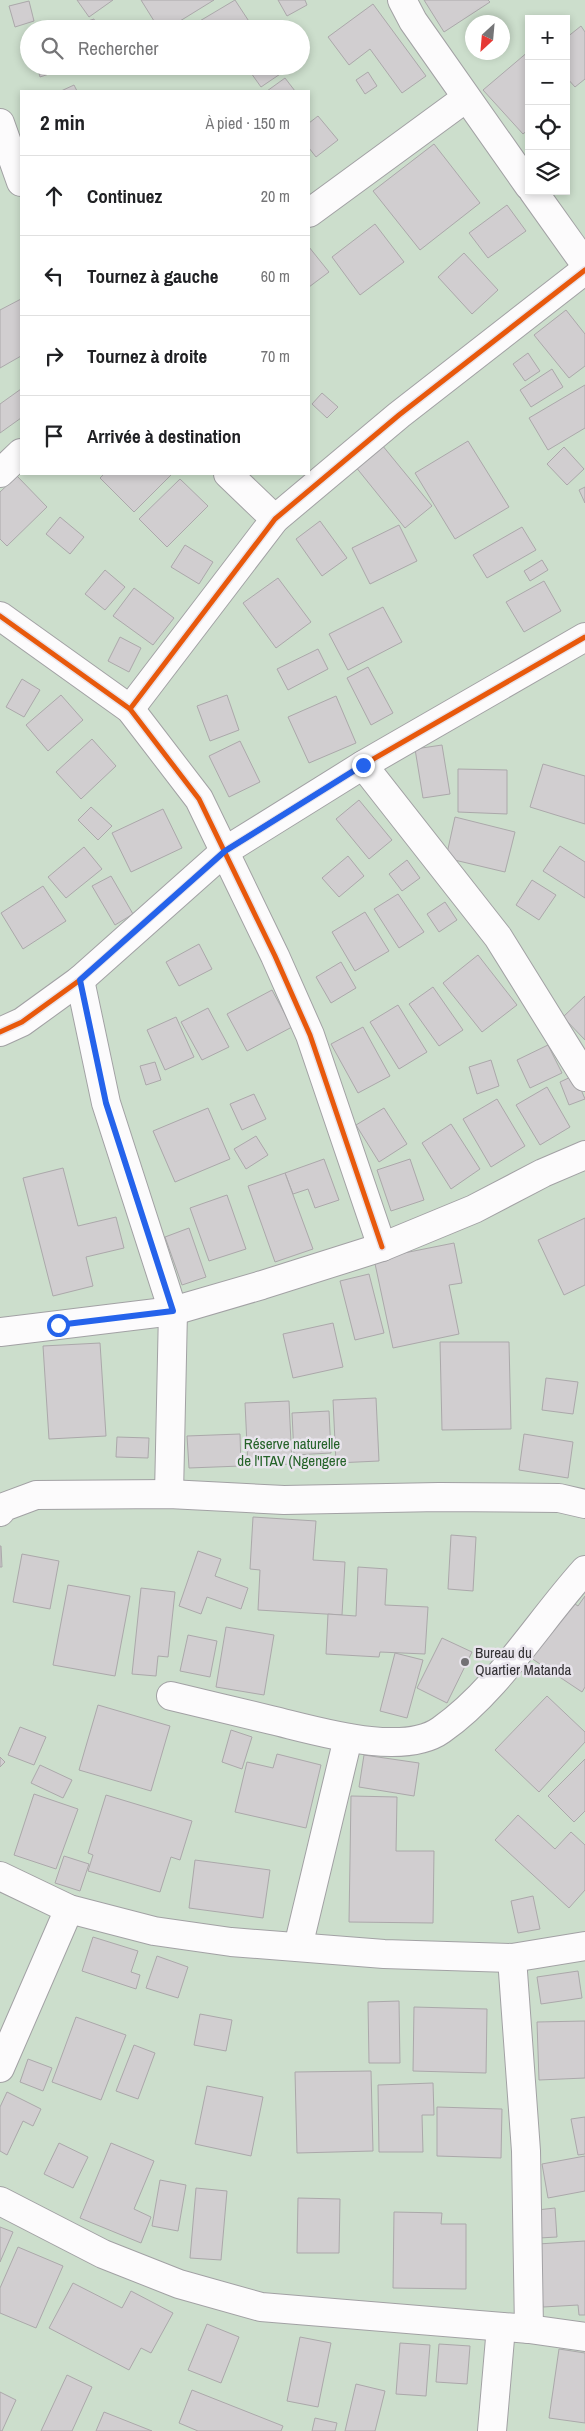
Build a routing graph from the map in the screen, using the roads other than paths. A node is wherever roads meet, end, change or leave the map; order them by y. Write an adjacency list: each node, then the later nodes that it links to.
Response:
1 (402, 0): 2 (street)
2 (466, 98): 5 (street); 7 (street)
3 (0, 123): 4 (street)
4 (20, 179)
5 (525, 180)
6 (536, 195): 8 (street)
7 (310, 212)
8 (585, 264)
9 (585, 270): 13 (street)
10 (20, 454): 11 (street)
11 (0, 473)
12 (229, 475): 13 (street)
13 (275, 519): 16 (street)
14 (0, 616): 16 (street)
15 (585, 637): 17 (street)
16 (130, 709): 18 (street)
17 (363, 765): 18 (street); 21 (street)
18 (225, 851): 19 (street); 23 (street)
19 (80, 980): 20 (street); 24 (street)
20 (0, 1032)
21 (585, 1077)
22 (585, 1155): 23 (street)
23 (382, 1247): 24 (street)
24 (173, 1311): 25 (street); 26 (street)
25 (0, 1332)
26 (169, 1494): 27 (street); 28 (street)
27 (585, 1504)
28 (0, 1512)
29 (585, 1570): 31 (street)
30 (171, 1696): 31 (street)
31 (348, 1738): 35 (street)
32 (0, 1876): 33 (street)
33 (70, 1909): 35 (street); 37 (street)
34 (585, 1946): 36 (street)
35 (298, 1947): 36 (street)
36 (512, 1958): 40 (street)
37 (0, 2068)
38 (0, 2201): 39 (street)
39 (501, 2327): 40 (street); 42 (street)
40 (529, 2329): 41 (street)
41 (585, 2337)
42 (492, 2431)

